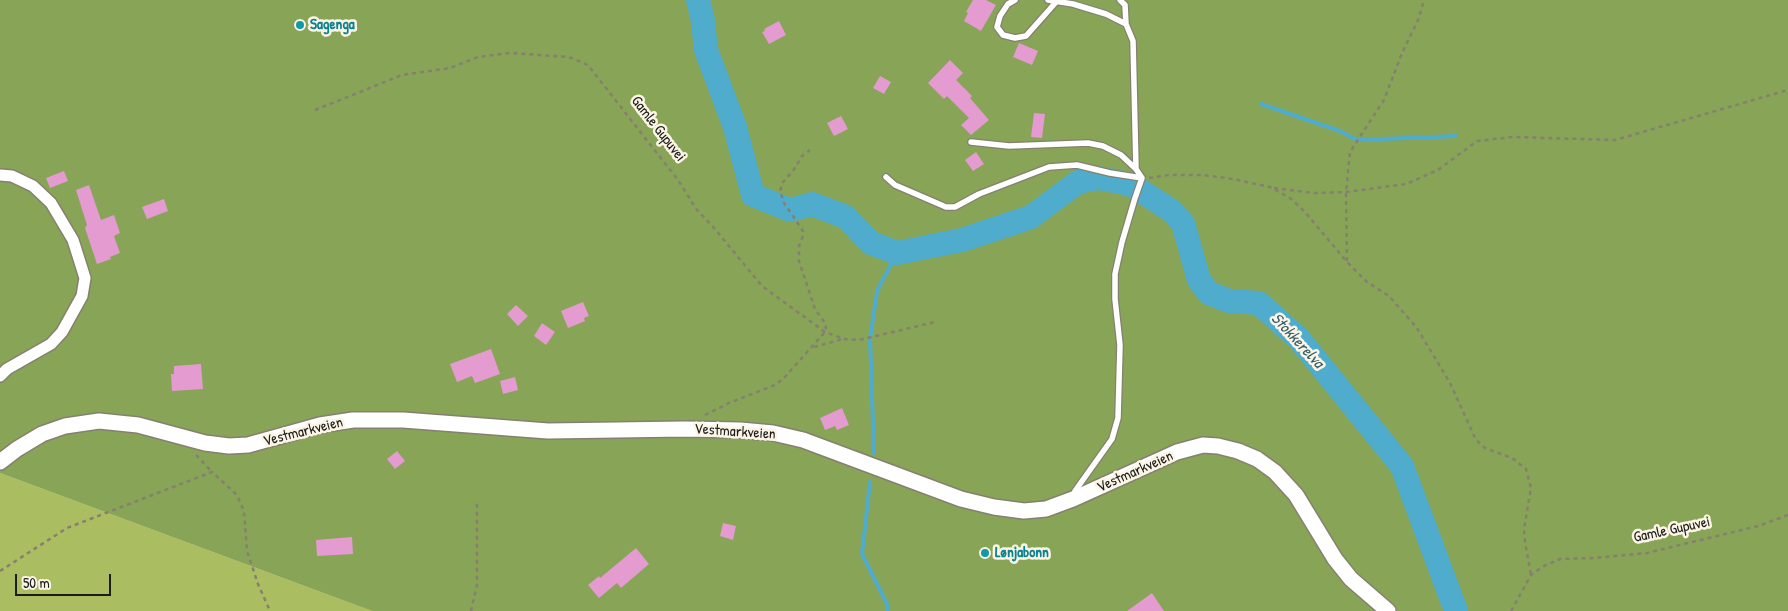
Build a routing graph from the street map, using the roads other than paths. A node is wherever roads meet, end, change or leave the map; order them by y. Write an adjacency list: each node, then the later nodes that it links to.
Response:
1 (1015, 0): 4 (lane)
2 (1048, 0): 4 (lane)
3 (1120, 0): 5 (lane)
4 (1057, 1): 5 (lane)
5 (1126, 24): 7 (lane)
6 (971, 142): 7 (lane)
7 (1136, 169): 10 (lane)
8 (0, 175): 11 (street)
9 (886, 177): 10 (lane)
10 (1142, 178): 13 (lane)
11 (0, 376)
12 (0, 462): 13 (street, Vestmarkveien)
13 (1073, 499): 14 (street, Vestmarkveien)
14 (1388, 611)

